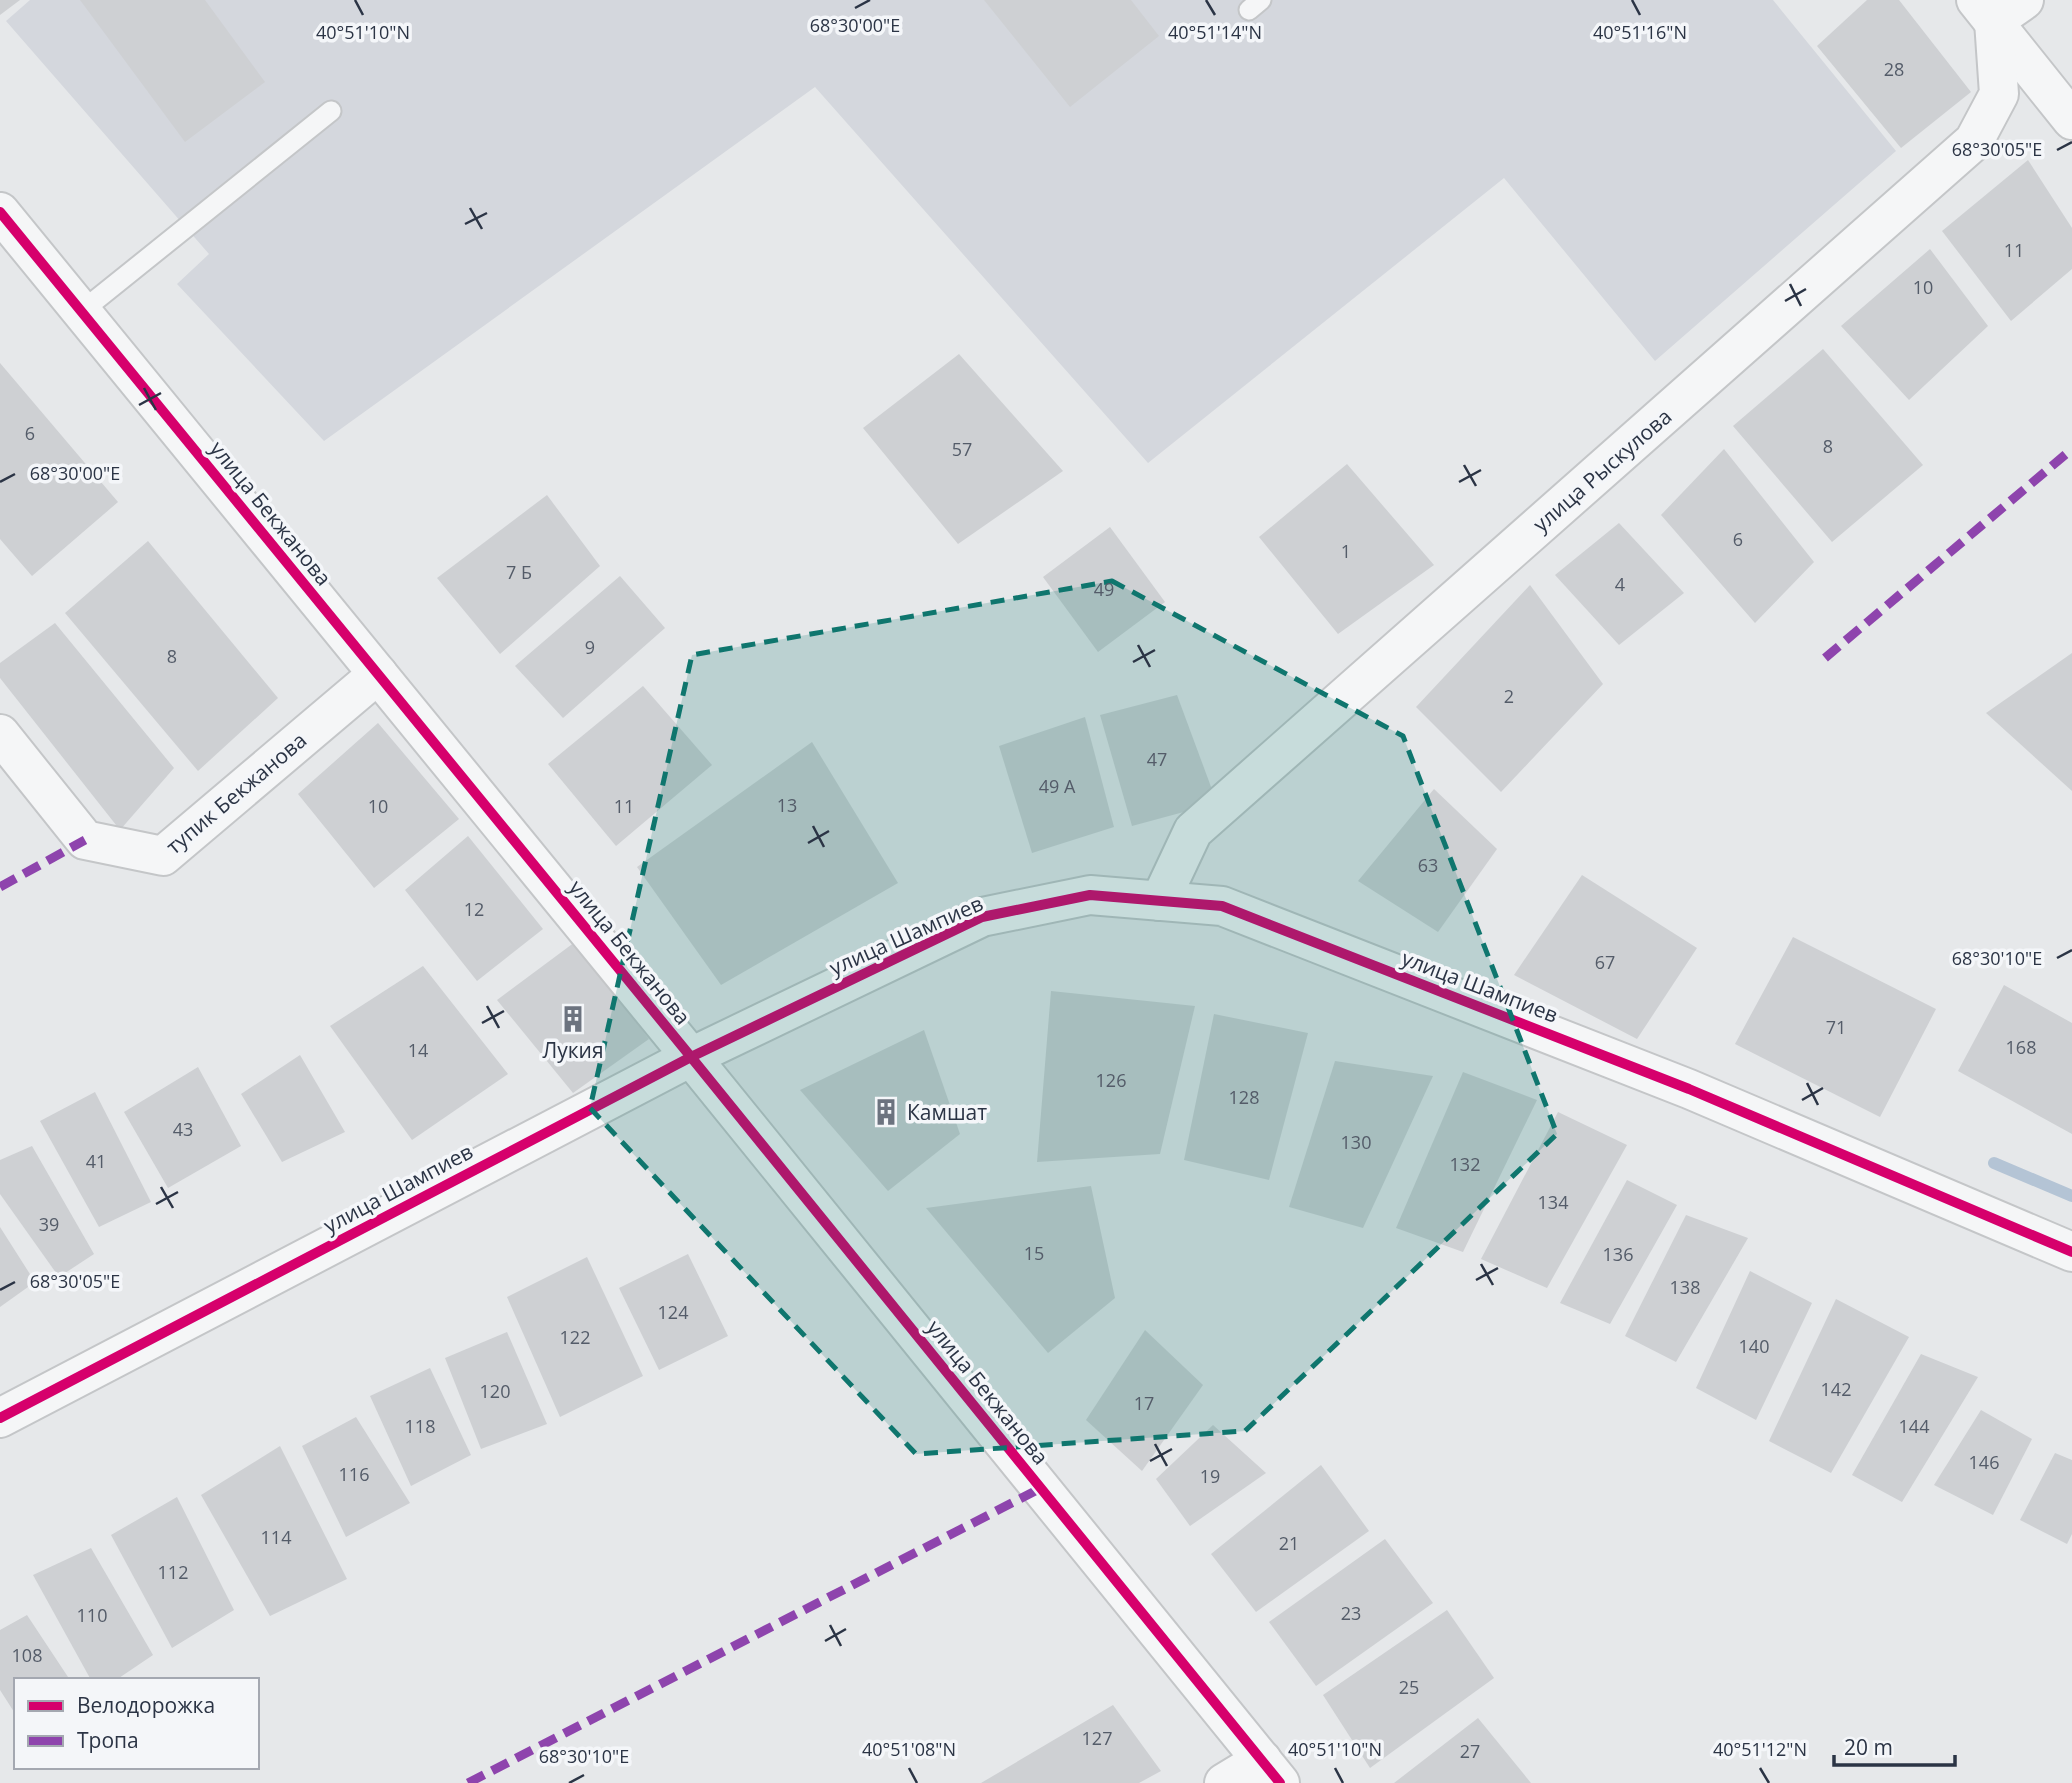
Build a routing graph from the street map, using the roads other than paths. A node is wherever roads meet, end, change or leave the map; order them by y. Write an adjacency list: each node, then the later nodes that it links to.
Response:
1 (2024, 0): 2 (street)
2 (1985, 11): 4 (street); 9 (street, улица Рыскулова)
3 (331, 111): 6 (lane)
4 (2072, 120)
5 (0, 212): 6 (street, улица Бекжанова)
6 (82, 311): 7 (street, улица Бекжанова)
7 (378, 674): 8 (street, тупик Бекжанова); 10 (street, улица Бекжанова)
8 (0, 734)
9 (1160, 901): 10 (street, улица Шампиев); 11 (street, улица Шампиев)
10 (691, 1057): 12 (street, улица Шампиев); 13 (street, улица Бекжанова)
11 (2072, 1252)
12 (0, 1418)
13 (1271, 1772): 14 (street)
14 (1224, 1783)

